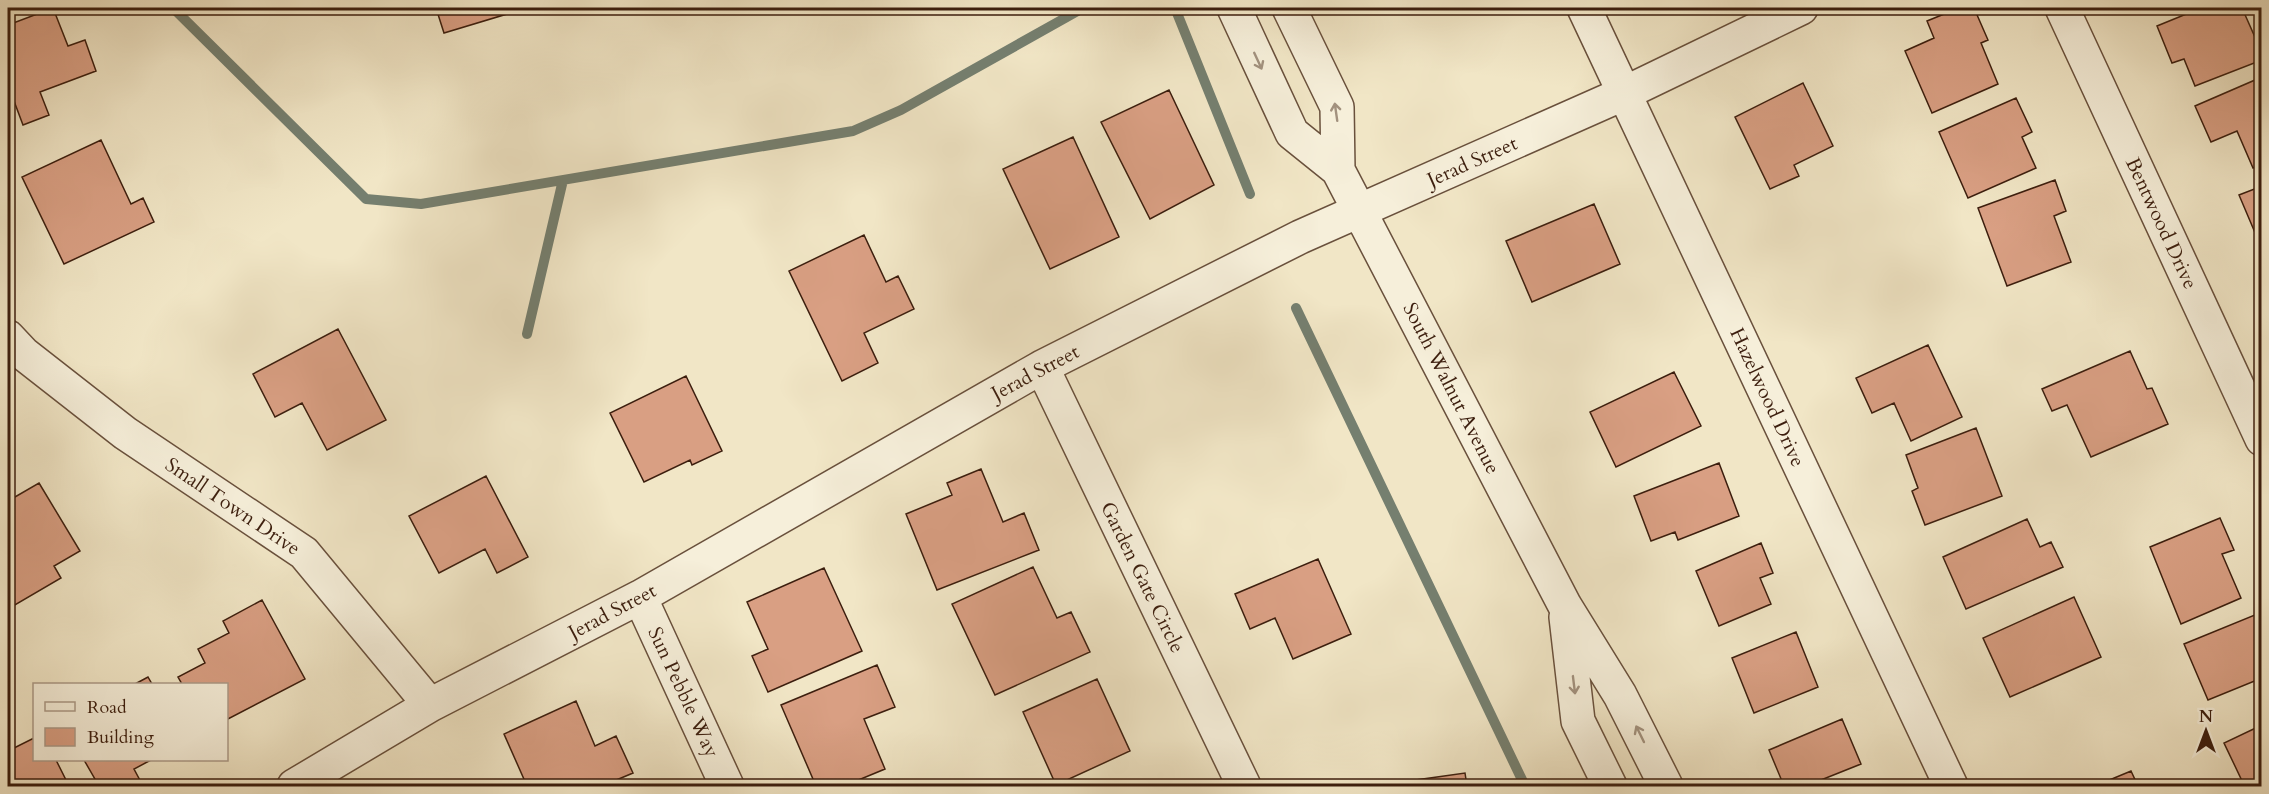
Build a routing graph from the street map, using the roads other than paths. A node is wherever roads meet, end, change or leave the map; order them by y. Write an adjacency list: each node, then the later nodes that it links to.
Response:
1 (1234, 8): 7 (street, South Walnut Avenue, one-way to 7)
2 (1289, 8): 7 (street, South Walnut Avenue, one-way to 2)
3 (1584, 8): 6 (street, Hazelwood Drive)
4 (1802, 8): 6 (street, Jerad Street)
5 (2062, 8): 11 (street, Bentwood Drive)
6 (1625, 93): 8 (street, Jerad Street); 20 (street, Hazelwood Drive)
7 (1338, 170): 8 (street, South Walnut Avenue)
8 (1361, 211): 10 (street, Jerad Street); 13 (street, South Walnut Avenue)
9 (13, 355): 14 (street, Small Town Drive)
10 (1042, 367): 12 (street, Jerad Street); 17 (street, Garden Gate Circle)
11 (2262, 439)
12 (640, 597): 14 (street, Jerad Street); 16 (street, Sun Pebble Way)
13 (1565, 606): 18 (street, South Walnut Avenue, one-way to 18); 19 (street, South Walnut Avenue, one-way to 13)
14 (430, 705): 15 (street, Jerad Street)
15 (294, 786)
16 (727, 786)
17 (1244, 786)
18 (1610, 786)
19 (1666, 786)
20 (1951, 786)

